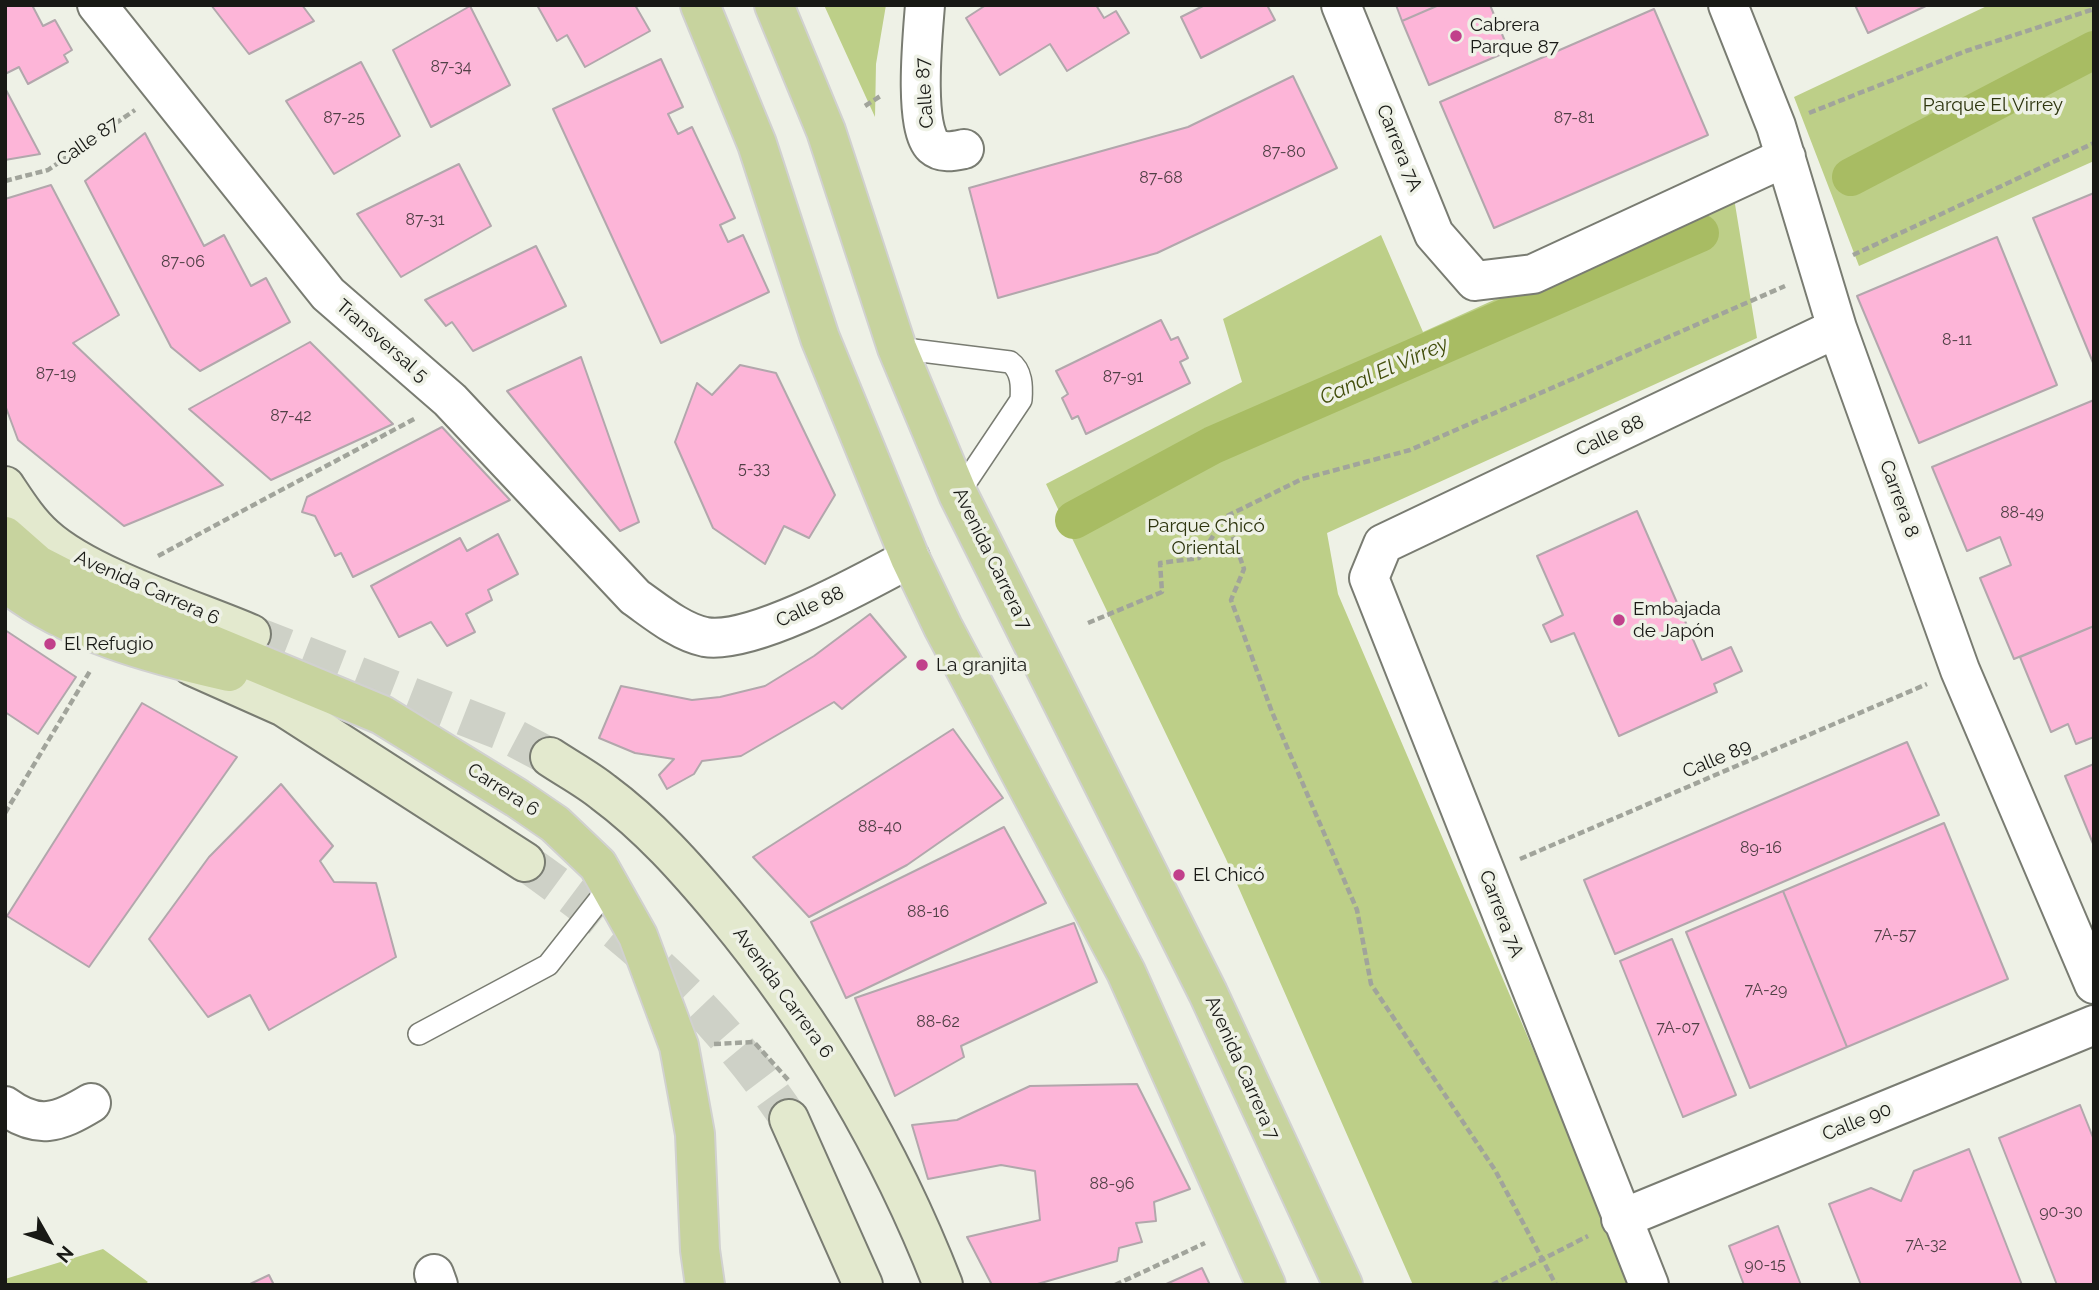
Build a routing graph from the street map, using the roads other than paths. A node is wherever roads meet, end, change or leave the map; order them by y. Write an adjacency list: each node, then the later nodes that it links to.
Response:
1 (97, 5): 18 (street, Transversal 5)
2 (700, 5): 15 (main road)
3 (774, 5): 10 (main road, Avenida Carrera 7)
4 (925, 5): 8 (street, Calle 87)
5 (1341, 5): 7 (street, Carrera 7A)
6 (1728, 5): 7 (street, Carrera 8)
7 (1781, 141): 9 (street, Carrera 8)
8 (964, 149)
9 (1837, 328): 14 (street, Calle 88); 24 (street, Carrera 8)
10 (897, 348): 12 (main road, Avenida Carrera 7); 12 (lane)
11 (5, 486): 17 (main road, Avenida Carrera 6)
12 (958, 494): 35 (main road, Avenida Carrera 7)
13 (5, 536): 20 (main road, Carrera 6)
14 (1383, 544): 30 (street, Carrera 7A)
15 (910, 558): 18 (street, Calle 88); 34 (main road)
16 (5, 582): 19 (main road)
17 (251, 634)
18 (705, 637)
19 (177, 660): 20 (main road); 22 (main road)
20 (326, 694): 23 (main road, Carrera 6)
21 (550, 757): 33 (main road, Avenida Carrera 6)
22 (525, 862)
23 (611, 885): 26 (lane); 31 (main road, Carrera 6)
24 (2094, 984)
25 (2094, 1025): 30 (street, Calle 90)
26 (419, 1034)
27 (91, 1103): 29 (street)
28 (792, 1104): 32 (main road)
29 (5, 1107)
30 (1621, 1219): 36 (street, Carrera 7A)
31 (705, 1285)
32 (863, 1285)
33 (943, 1285)
34 (1266, 1285)
35 (1343, 1285)
36 (1649, 1285)

